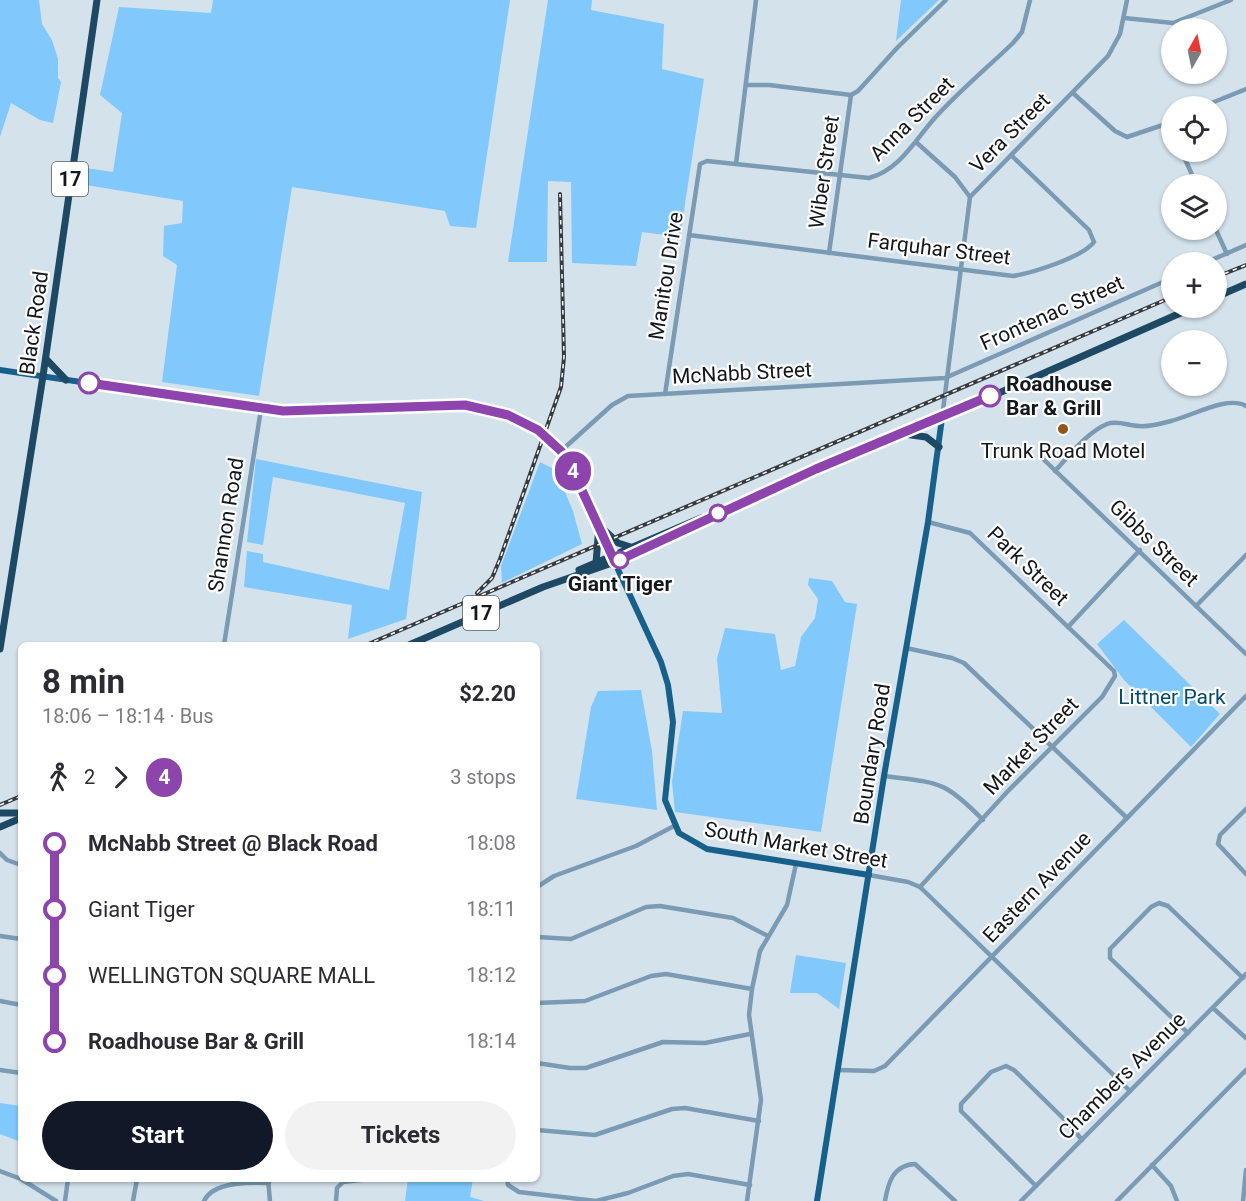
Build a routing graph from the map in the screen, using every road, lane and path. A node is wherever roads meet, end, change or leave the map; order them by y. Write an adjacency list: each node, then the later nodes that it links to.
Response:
1 (97, 0): 29 (highway, Black Road / 17)
2 (756, 0): 8 (street)
3 (946, 0): 11 (street)
4 (1030, 0): 14 (street, Anna Street)
5 (1127, 0): 7 (street, Vera Street)
6 (1231, 0): 7 (street)
7 (1124, 18): 10 (street, Vera Street)
8 (747, 85): 11 (street); 17 (street)
9 (1246, 89): 12 (street)
10 (1073, 93): 13 (street); 15 (street, Vera Street)
11 (850, 95): 18 (street, Wiber Street)
12 (1227, 97)
13 (1161, 127)
14 (916, 142): 18 (street, Anna Street); 19 (street)
15 (1012, 156): 19 (street, Vera Street); 24 (street, Farquhar Street)
16 (700, 164): 17 (street, Anna Street); 20 (street, Manitou Drive)
17 (736, 164): 18 (street, Anna Street)
18 (840, 176): 22 (street, Wiber Street)
19 (970, 196): 24 (street)
20 (689, 235): 22 (street, Farquhar Street); 34 (street, Manitou Drive)
21 (1246, 245): 23 (street)
22 (830, 253): 24 (street, Farquhar Street)
23 (1227, 254)
24 (961, 268): 32 (street)
25 (1161, 283): 32 (street, Frontenac Street)
26 (1246, 284): 27 (highway)
27 (1227, 292)
28 (1169, 318): 37 (highway, 17)
29 (46, 359): 31 (highway, Black Road / 17); 33 (highway)
30 (0, 370): 31 (main road)
31 (43, 376): 33 (main road); 57 (highway, Black Road / 17)
32 (945, 378): 34 (street, McNabb Street); 37 (street)
33 (66, 380): 36 (main road)
34 (665, 394): 40 (street, McNabb Street)
35 (1246, 406): 42 (street)
36 (261, 409): 40 (main road, South Market Street); 54 (street, Shannon Road)
37 (942, 418): 38 (highway, 17); 39 (main road, Boundary Road)
38 (902, 434): 39 (highway); 43 (highway, 17)
39 (939, 447): 44 (main road, Boundary Road)
40 (561, 451): 45 (main road, South Market Street)
41 (1040, 456): 42 (street, Gibbs Street)
42 (1055, 471): 47 (street, Gibbs Street)
43 (721, 512): 46 (highway, 17); 49 (highway, 17)
44 (928, 522): 53 (street, Park Street); 56 (main road, Boundary Road)
45 (599, 525): 46 (highway); 49 (main road, South Market Street); 50 (highway)
46 (634, 548): 49 (highway, 17)
47 (1140, 550): 52 (street, Gibbs Street); 53 (street)
48 (1246, 555): 52 (street)
49 (614, 559): 50 (highway, 17); 51 (highway, 17); 68 (main road, South Market Street)
50 (596, 563): 51 (highway, 17)
51 (554, 582): 55 (highway, 17)
52 (1196, 606): 58 (street, Gibbs Street)
53 (1068, 627): 60 (street, Market Street)
54 (224, 642)
55 (416, 642)
56 (906, 648): 60 (street); 61 (main road, Boundary Road)
57 (0, 649)
58 (1246, 654)
59 (1246, 696): 65 (street, Eastern Avenue)
60 (1053, 749): 65 (street); 67 (street, Market Street)
61 (884, 776): 67 (street); 73 (main road, Boundary Road)
62 (1246, 809): 74 (street)
63 (0, 813): 64 (highway)
64 (18, 813)
65 (1127, 818): 81 (street, Eastern Avenue)
66 (18, 819): 69 (highway)
67 (983, 820): 76 (street, Market Street)
68 (674, 826): 72 (main road, South Market Street); 75 (street)
69 (0, 827)
70 (0, 853): 71 (street)
71 (18, 864)
72 (796, 864): 73 (main road, South Market Street); 78 (street)
73 (869, 874): 76 (street, South Market Street); 93 (main road, Boundary Road)
74 (1246, 874)
75 (540, 885)
76 (920, 887): 81 (street, South Market Street)
77 (0, 936): 80 (street)
78 (768, 936): 79 (street); 83 (street)
79 (540, 937)
80 (18, 939)
81 (992, 958): 93 (street, Eastern Avenue); 96 (street, South Market Street)
82 (1244, 976): 87 (street, Chambers Avenue); 88 (street)
83 (752, 989): 85 (street); 89 (street)
84 (0, 1001): 86 (street)
85 (540, 1003)
86 (18, 1004)
87 (1213, 1008): 88 (street, Chambers Avenue); 90 (street)
88 (1188, 1033): 96 (street, Chambers Avenue)
89 (750, 1034): 91 (street); 97 (street)
90 (1246, 1038)
91 (540, 1063)
92 (0, 1070): 95 (street)
93 (838, 1070): 120 (main road, Boundary Road)
94 (1246, 1070): 100 (street)
95 (18, 1073)
96 (1130, 1091): 99 (street, Chambers Avenue)
97 (759, 1121): 98 (street); 111 (street)
98 (540, 1130)
99 (1082, 1140): 112 (street, Chambers Avenue); 112 (street)
100 (1152, 1165): 124 (street); 125 (street)
101 (1246, 1170): 126 (street)
102 (0, 1171): 103 (street)
103 (18, 1178)
104 (26, 1182): 113 (street)
105 (68, 1182): 114 (street)
106 (136, 1182): 115 (street)
107 (262, 1182): 116 (street)
108 (269, 1182): 117 (street)
109 (343, 1182): 118 (street)
110 (508, 1182): 111 (street)
111 (750, 1185): 119 (street)
112 (1036, 1186): 123 (street, Chambers Avenue)
113 (56, 1201)
114 (65, 1201)
115 (133, 1201)
116 (204, 1201)
117 (271, 1201)
118 (336, 1201)
119 (747, 1201)
120 (817, 1201)
121 (885, 1201): 122 (street)
122 (955, 1201)
123 (1022, 1201)
124 (1117, 1201)
125 (1177, 1201)
126 (1243, 1201)

